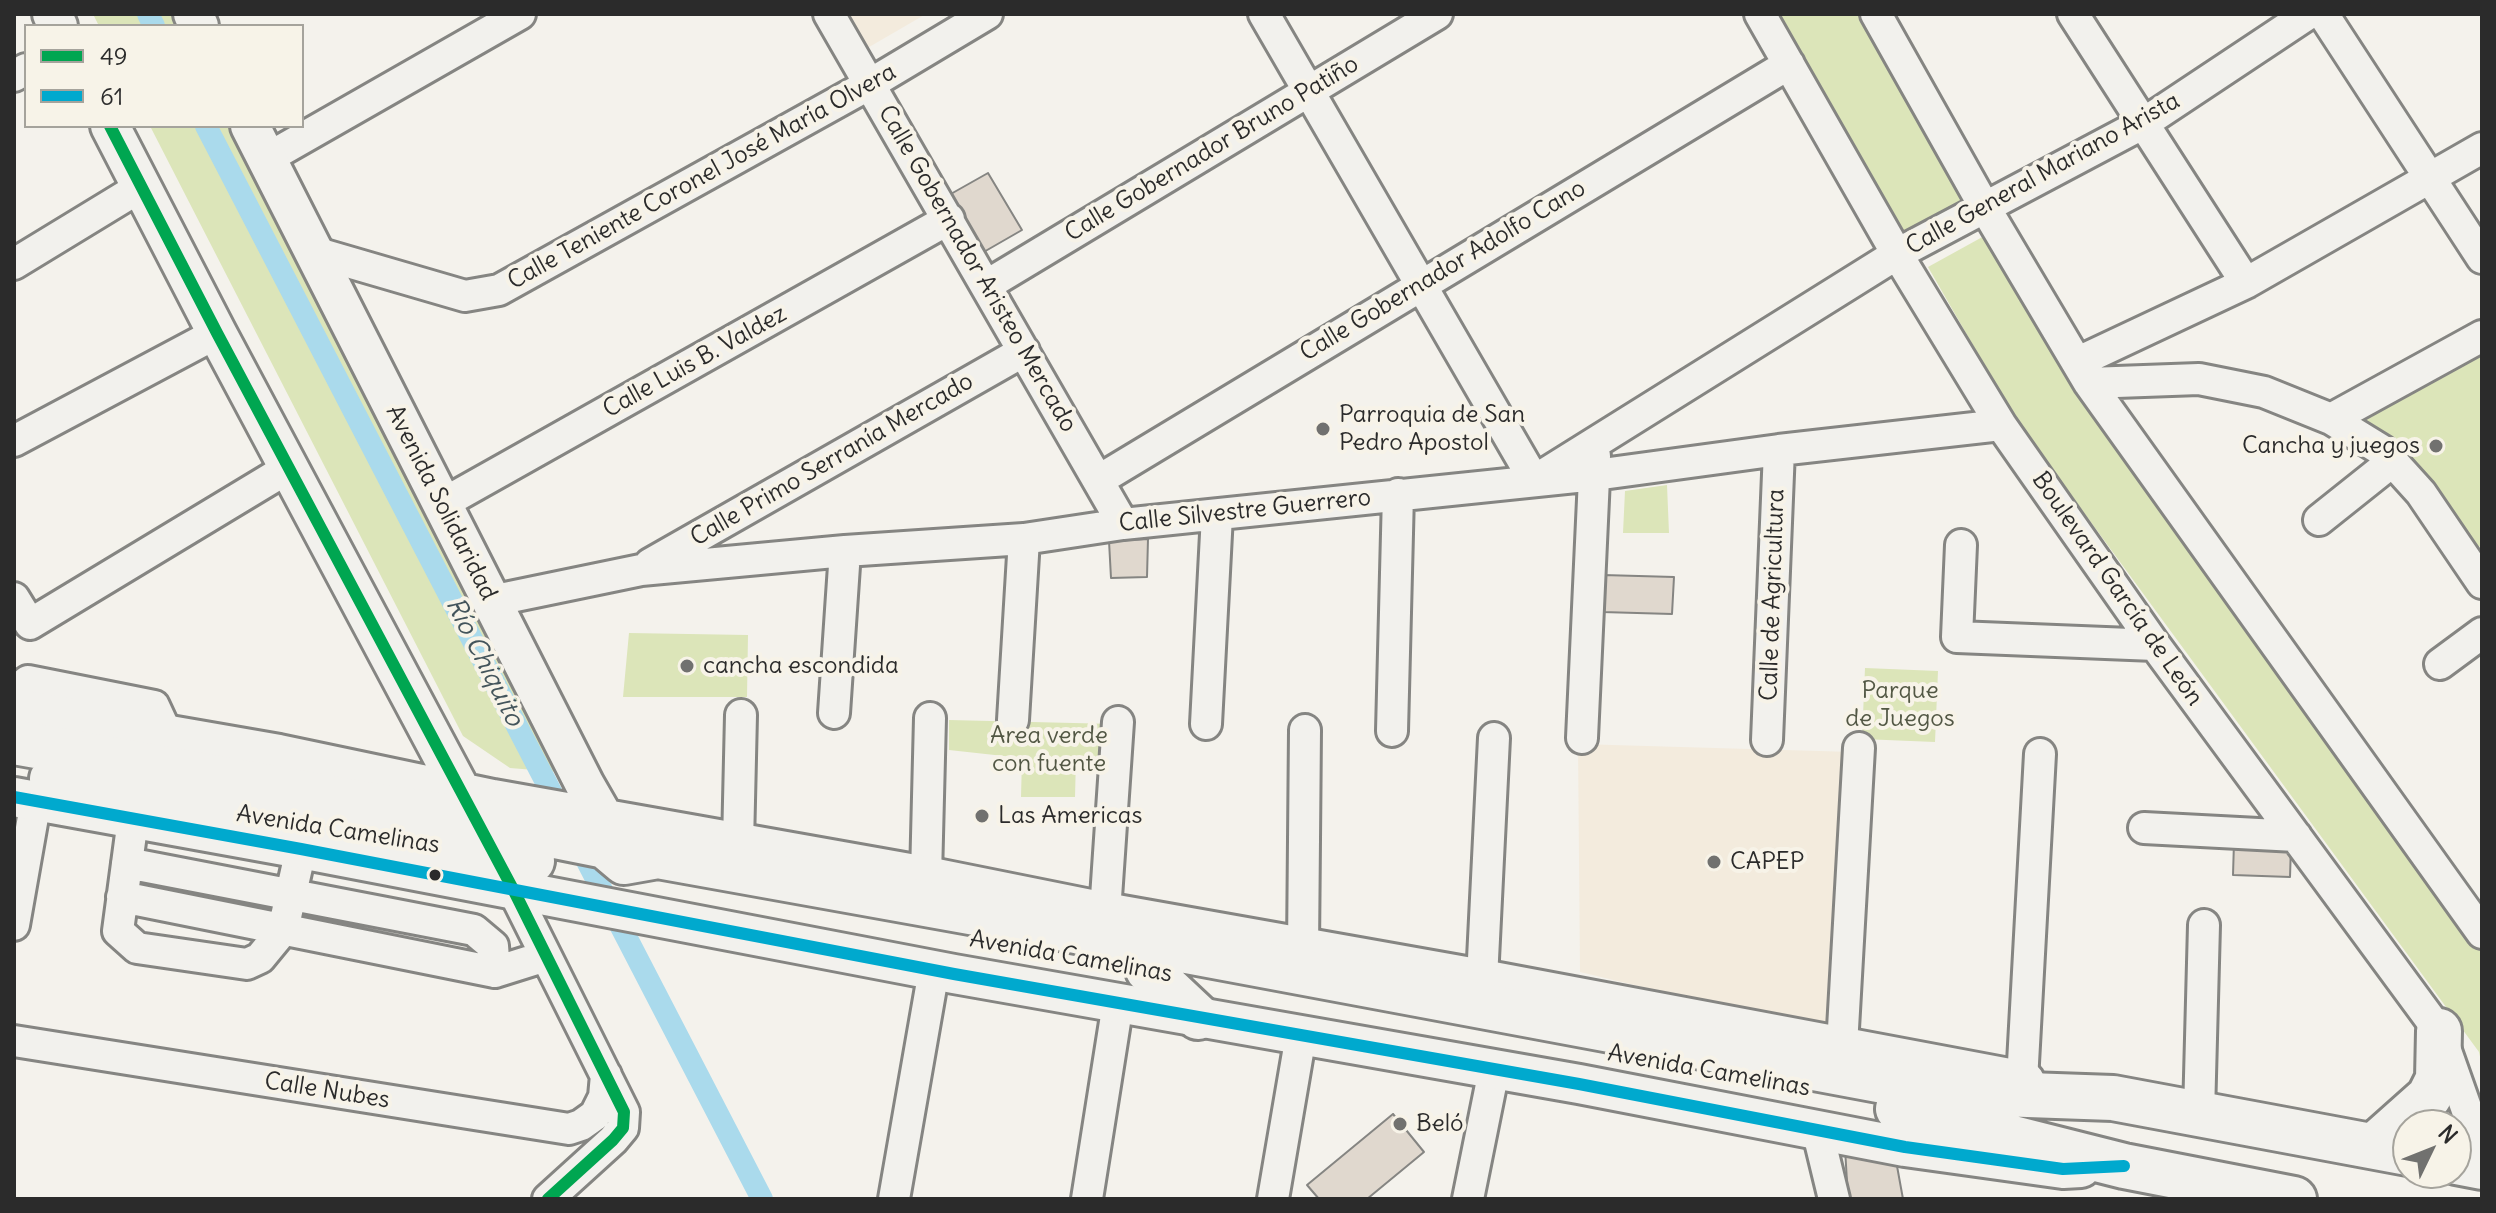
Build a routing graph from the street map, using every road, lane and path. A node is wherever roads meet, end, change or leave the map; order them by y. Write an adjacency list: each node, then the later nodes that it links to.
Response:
1 (520, 14): 14 (street)
2 (829, 14): 12 (street, Calle Gobernador Aristeo Mercado)
3 (987, 14): 12 (street, Calle Teniente Coronel José María Olvera)
4 (1264, 14): 13 (street)
5 (1437, 14): 13 (street, Calle Gobernador Bruno Patiño)
6 (1760, 14): 11 (street, Boulevard García de León)
7 (1876, 14): 22 (street)
8 (2073, 14): 15 (street)
9 (2308, 14): 15 (street, Calle General Mariano Arista)
10 (2323, 14): 20 (street)
11 (1789, 64): 25 (street, Boulevard García de León); 29 (street, Calle Gobernador Adolfo Cano)
12 (870, 84): 23 (street, Calle Gobernador Aristeo Mercado); 24 (street, Calle Teniente Coronel José María Olvera)
13 (1309, 91): 29 (street); 30 (street, Calle Gobernador Bruno Patiño)
14 (304, 120)
15 (2144, 123): 22 (street, Calle General Mariano Arista); 28 (street)
16 (111, 128): 21 (main road)
17 (287, 128): 18 (street)
18 (258, 142): 24 (main road, Avenida Solidaridad)
19 (2482, 148): 20 (street)
20 (2428, 177): 26 (street); 28 (street)
21 (142, 186): 27 (street); 31 (main road)
22 (1984, 206): 25 (street, Calle General Mariano Arista); 34 (street)
23 (949, 219): 30 (street, Calle Gobernador Aristeo Mercado); 46 (street, Calle Luis B. Valdez)
24 (314, 252): 46 (main road, Avenida Solidaridad)
25 (1897, 254): 36 (street, Boulevard García de León); 38 (street, Calle General Mariano Arista)
26 (2482, 258)
27 (14, 264)
28 (2246, 283): 34 (street)
29 (1421, 284): 43 (street, Calle Gobernador Adolfo Cano); 44 (street)
30 (987, 285): 33 (street, Calle Gobernador Aristeo Mercado)
31 (217, 333): 37 (street); 41 (main road)
32 (2482, 336): 35 (street)
33 (1024, 351): 43 (street, Calle Gobernador Aristeo Mercado); 53 (street, Calle Primo Serranía Mercado)
34 (2084, 373): 35 (street); 95 (street)
35 (2331, 419): 40 (street)
36 (2001, 425): 39 (street, Calle Silvestre Guerrero); 58 (street, Boulevard García de León)
37 (14, 441)
38 (1595, 443): 42 (street); 44 (street, Calle General Mariano Arista)
39 (1779, 450): 42 (street, Calle Silvestre Guerrero); 73 (street, Calle de Agricultura)
40 (2393, 461): 48 (street); 54 (street)
41 (290, 467): 56 (street); 82 (main road)
42 (1595, 475): 44 (street, Calle Silvestre Guerrero); 72 (street)
43 (1099, 480): 49 (street, Calle Gobernador Aristeo Mercado)
44 (1534, 480): 45 (street, Calle Silvestre Guerrero)
45 (1398, 494): 47 (street, Calle Silvestre Guerrero); 69 (street)
46 (442, 504): 55 (main road, Avenida Solidaridad)
47 (1217, 515): 49 (street, Calle Silvestre Guerrero); 67 (street)
48 (2319, 520)
49 (1123, 524): 50 (street, Calle Silvestre Guerrero)
50 (1024, 539): 52 (street, Calle Silvestre Guerrero); 65 (street)
51 (1961, 545): 58 (street)
52 (845, 551): 53 (street, Calle Silvestre Guerrero); 62 (street)
53 (641, 570): 55 (street, Calle Silvestre Guerrero)
54 (2482, 583)
55 (491, 601): 84 (main road, Avenida Solidaridad)
56 (22, 611)
57 (2482, 633): 59 (street)
58 (2155, 645): 83 (street, Boulevard García de León)
59 (2440, 664)
60 (14, 693): 70 (street)
61 (14, 708): 70 (main road, Avenida Camelinas)
62 (834, 713)
63 (741, 715): 85 (street)
64 (930, 718): 88 (street)
65 (1013, 720)
66 (1118, 722): 91 (street)
67 (1206, 724)
68 (1305, 730): 96 (street)
69 (1392, 731)
70 (167, 734): 77 (main road, Avenida Camelinas)
71 (1494, 738): 101 (street)
72 (1582, 738)
73 (1767, 740)
74 (14, 742): 79 (highway, Avenida Camelinas)
75 (1859, 748): 107 (street)
76 (2040, 754): 110 (street)
77 (380, 775): 79 (highway); 82 (main road, Avenida Camelinas)
78 (21, 790): 80 (main road, Avenida Camelinas); 82 (highway, Avenida Camelinas); 92 (street)
79 (339, 799): 82 (highway, Avenida Camelinas)
80 (133, 819): 86 (main road, Avenida Camelinas); 87 (street)
81 (2144, 828): 83 (street)
82 (501, 836): 84 (highway, Avenida Camelinas); 84 (main road, Avenida Camelinas); 84 (main road); 86 (main road, Avenida Camelinas); 97 (street)
83 (2296, 836): 104 (street, Boulevard García de León)
84 (609, 842): 85 (main road, Avenida Camelinas); 98 (highway, Avenida Camelinas); 99 (main road, Avenida Camelinas)
85 (738, 844): 88 (main road, Avenida Camelinas)
86 (301, 849): 90 (street)
87 (127, 863): 89 (street); 90 (street)
88 (926, 876): 91 (main road, Avenida Camelinas)
89 (122, 897): 94 (street); 94 (street)
90 (291, 897): 94 (street); 100 (street)
91 (1122, 915): 96 (main road, Avenida Camelinas); 98 (highway)
92 (14, 925)
93 (2204, 925): 112 (street)
94 (283, 930): 100 (street)
95 (2482, 933)
96 (1303, 949): 101 (main road, Avenida Camelinas)
97 (546, 956): 100 (street); 109 (street)
98 (1160, 959): 103 (highway); 111 (highway, Avenida Camelinas); 117 (highway, Avenida Camelinas)
99 (934, 970): 102 (main road, Avenida Camelinas); 121 (street)
100 (495, 972)
101 (1482, 979): 107 (main road, Avenida Camelinas)
102 (1118, 1003): 103 (main road, Avenida Camelinas); 122 (street)
103 (1198, 1017): 105 (main road, Avenida Camelinas)
104 (2439, 1031): 115 (highway); 116 (street, Boulevard García de León)
105 (1301, 1035): 108 (main road, Avenida Camelinas); 123 (street)
106 (14, 1041): 109 (street, Calle Nubes)
107 (1842, 1046): 110 (main road, Avenida Camelinas)
108 (1494, 1070): 114 (main road, Avenida Camelinas); 124 (street)
109 (606, 1075): 120 (street)
110 (2022, 1081): 111 (main road, Avenida Camelinas)
111 (2113, 1098): 112 (highway, Avenida Camelinas)
112 (2210, 1116): 113 (highway, Avenida Camelinas); 118 (highway)
113 (2277, 1128): 115 (highway, Avenida Camelinas); 119 (highway)
114 (1817, 1129): 117 (main road, Avenida Camelinas); 125 (street)
115 (2391, 1150)
116 (2482, 1153)
117 (2124, 1166): 118 (highway, Avenida Camelinas)
118 (2196, 1180): 119 (highway, Avenida Camelinas)
119 (2276, 1196)
120 (548, 1199)
121 (894, 1199)
122 (1087, 1199)
123 (1273, 1199)
124 (1468, 1199)
125 (1834, 1199)

